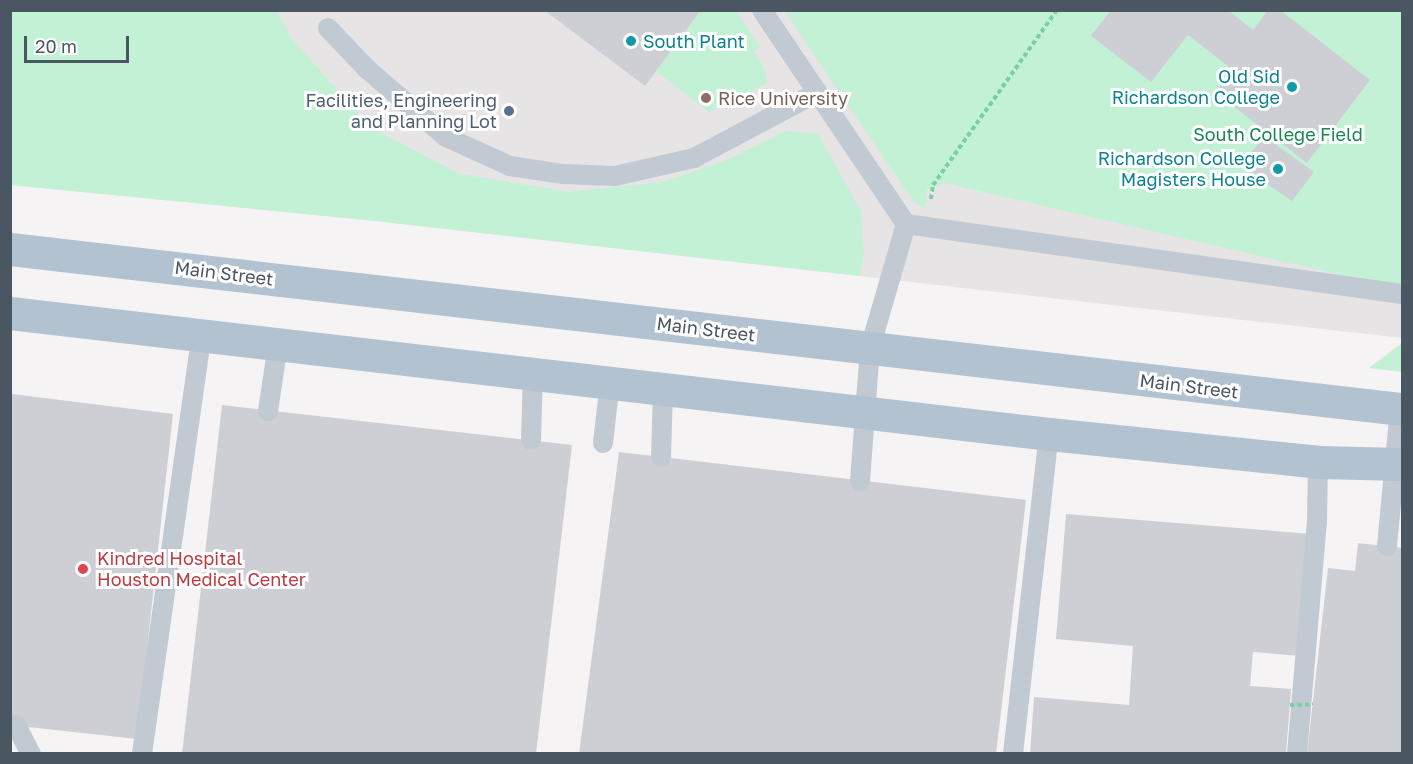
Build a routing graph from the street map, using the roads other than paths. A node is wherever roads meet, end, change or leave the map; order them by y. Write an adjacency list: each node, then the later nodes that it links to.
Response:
1 (762, 10): 3 (lane)
2 (328, 28): 3 (lane)
3 (818, 92): 4 (lane)
4 (906, 224): 6 (lane); 10 (lane)
5 (10, 249): 10 (main road, Main Street)
6 (1402, 294)
7 (10, 313): 8 (main road)
8 (202, 334): 9 (main road); 27 (lane)
9 (278, 344): 11 (main road); 15 (lane)
10 (870, 348): 14 (main road, Main Street); 16 (lane)
11 (533, 374): 12 (main road); 18 (lane)
12 (610, 382): 13 (main road); 19 (lane)
13 (663, 389): 16 (main road); 20 (lane)
14 (1401, 409): 22 (lane)
15 (268, 411)
16 (863, 412): 17 (main road); 23 (lane)
17 (1049, 434): 21 (main road); 28 (lane)
18 (531, 440)
19 (603, 442)
20 (661, 457)
21 (1318, 462): 22 (main road); 29 (lane)
22 (1398, 463): 24 (lane)
23 (860, 481)
24 (1387, 546)
25 (16, 725): 26 (lane)
26 (31, 753)
27 (142, 753)
28 (1013, 753)
29 (1297, 753)

